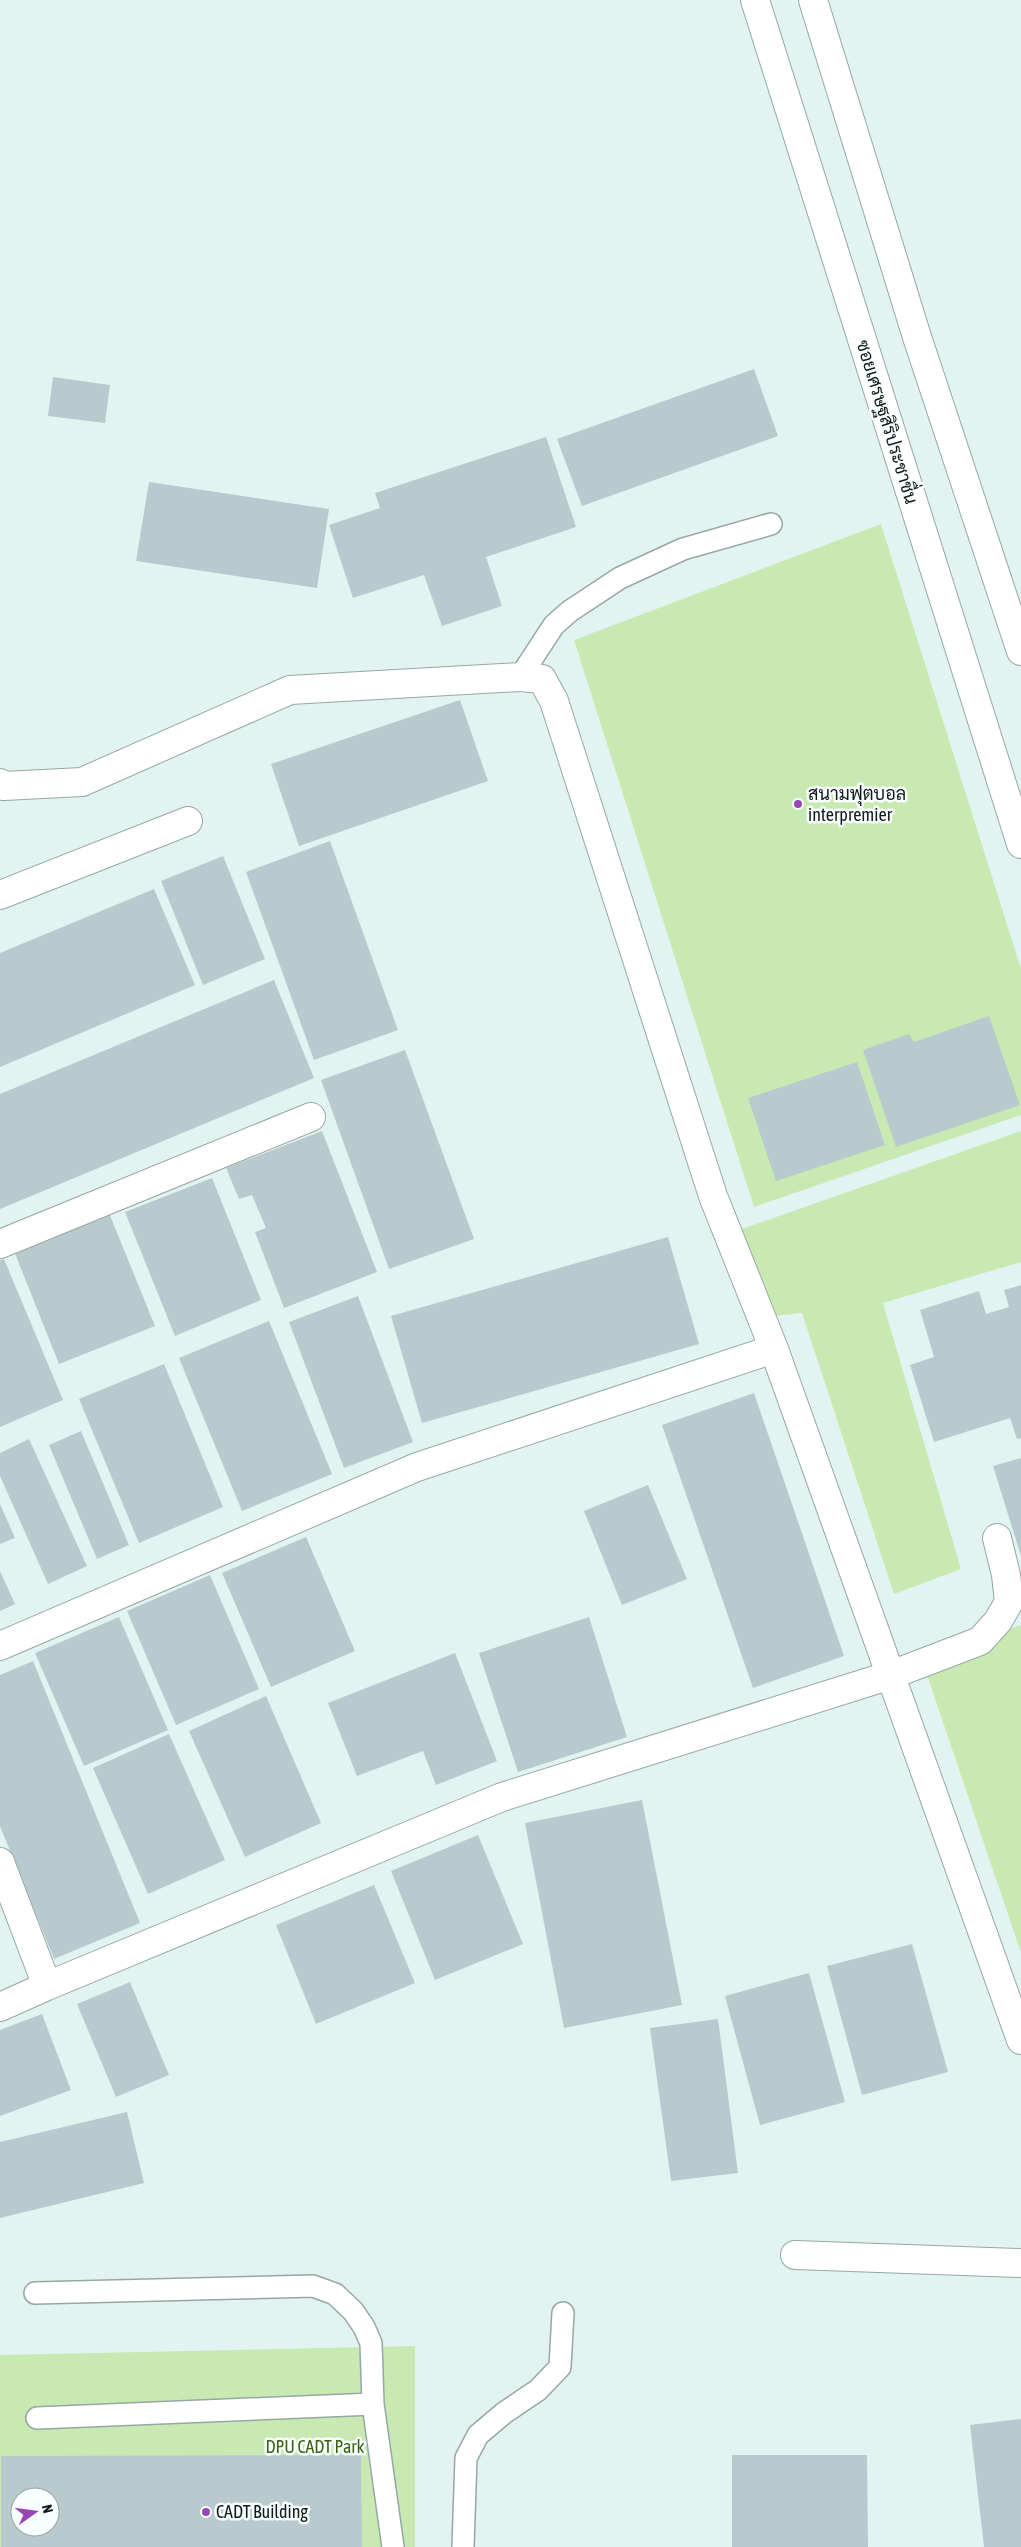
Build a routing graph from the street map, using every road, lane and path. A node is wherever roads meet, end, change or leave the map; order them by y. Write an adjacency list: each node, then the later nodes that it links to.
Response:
1 (755, 0): 8 (street, ซอยเศรษฐสิริประชาชื่น)
2 (812, 0): 4 (street)
3 (771, 524): 5 (lane)
4 (1021, 651)
5 (520, 677): 6 (street); 12 (street)
6 (0, 783)
7 (188, 821): 9 (street)
8 (1021, 844)
9 (0, 896)
10 (311, 1117): 11 (street)
11 (0, 1244)
12 (774, 1349): 14 (street); 15 (street)
13 (997, 1538): 15 (street)
14 (0, 1646)
15 (891, 1675): 17 (street); 19 (street)
16 (0, 1862): 17 (street)
17 (47, 1986): 18 (street)
18 (0, 2007)
19 (1021, 2040)
20 (795, 2255): 21 (street)
21 (1021, 2263)
22 (35, 2293): 24 (lane)
23 (563, 2313): 27 (lane)
24 (373, 2404): 25 (lane); 26 (lane)
25 (37, 2418)
26 (393, 2547)
27 (463, 2547)

